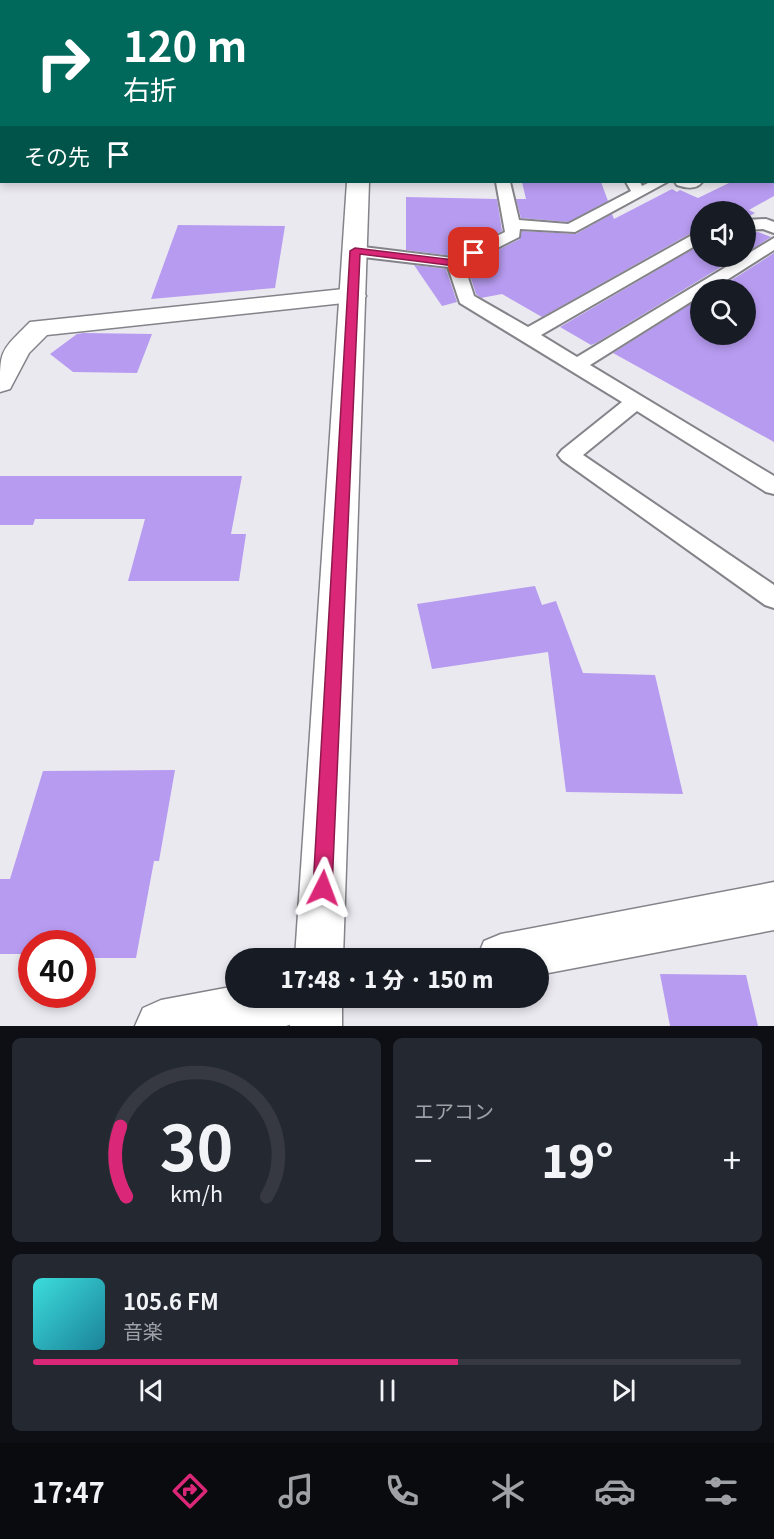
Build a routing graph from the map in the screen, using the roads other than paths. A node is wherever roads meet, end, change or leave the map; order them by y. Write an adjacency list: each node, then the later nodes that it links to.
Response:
1 (358, 183): 10 (street)
2 (502, 183): 5 (lane)
3 (655, 183): 4 (lane)
4 (636, 187): 5 (lane)
5 (512, 224): 11 (lane)
6 (756, 224): 7 (lane)
7 (774, 228)
8 (690, 243): 13 (lane)
9 (774, 243): 14 (lane)
10 (355, 251): 11 (lane); 12 (street)
11 (455, 263): 13 (lane)
12 (353, 296): 15 (street); 20 (street)
13 (528, 335): 14 (lane)
14 (575, 366): 16 (lane)
15 (0, 383)
16 (635, 402): 17 (lane); 18 (lane)
17 (774, 486)
18 (774, 598)
19 (774, 906): 21 (street)
20 (320, 948)
21 (549, 949)
22 (250, 1008): 24 (street)
23 (317, 1008): 25 (street)
24 (161, 1026)
25 (316, 1026)

